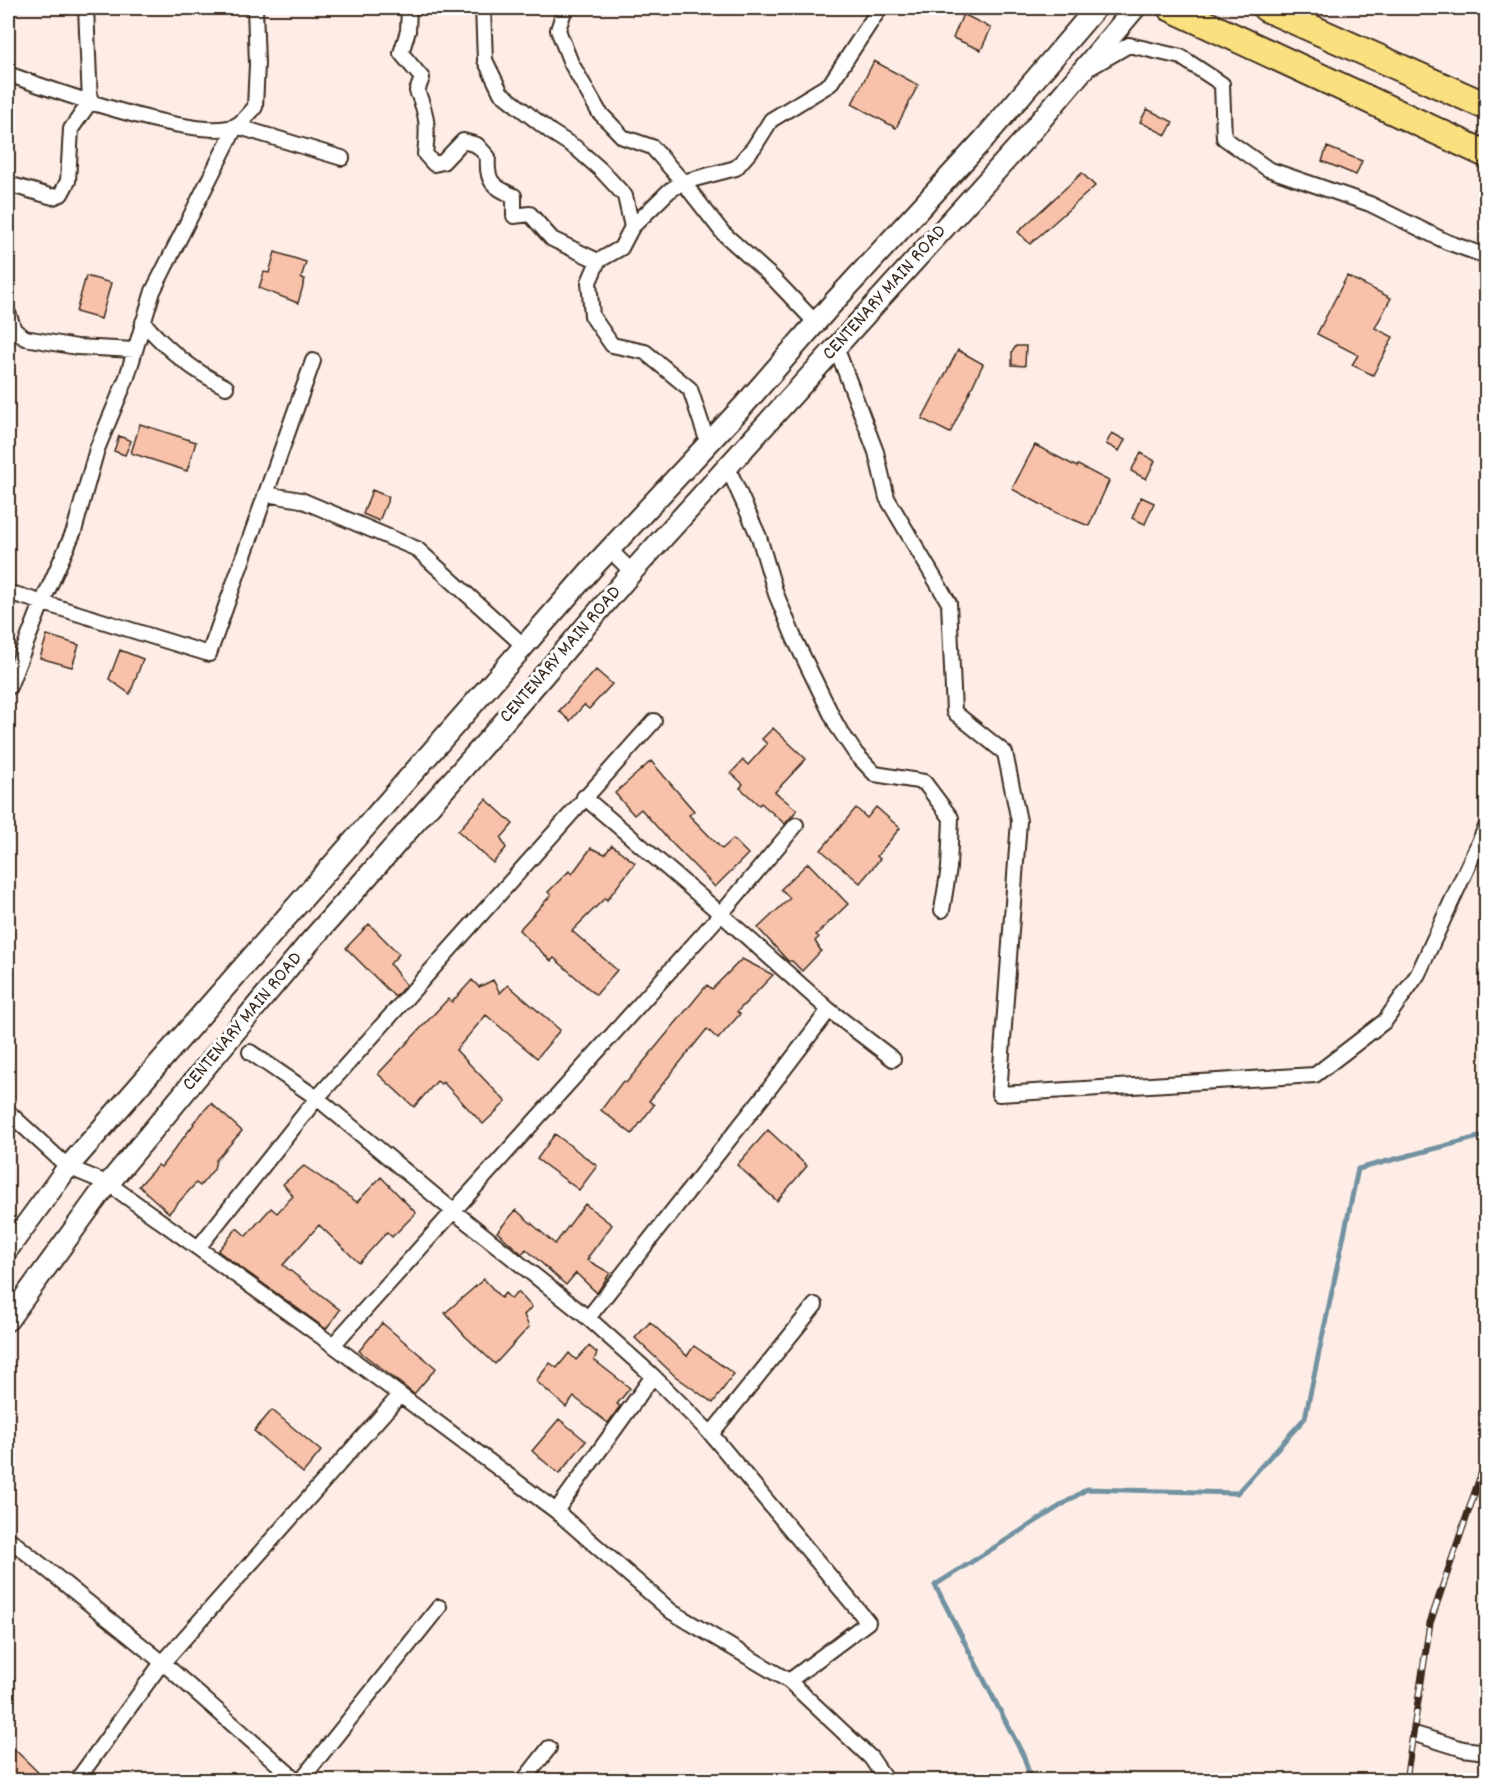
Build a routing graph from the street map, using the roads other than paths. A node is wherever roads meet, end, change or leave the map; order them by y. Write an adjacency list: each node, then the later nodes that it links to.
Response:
1 (86, 8): 13 (street)
2 (255, 8): 15 (street)
3 (409, 8): 22 (street)
4 (483, 8): 20 (street)
5 (565, 8): 18 (street)
6 (880, 8): 18 (street)
7 (1096, 8): 25 (street, CENTENARY MAIN ROAD)
8 (1135, 8): 11 (street, CENTENARY MAIN ROAD)
9 (1171, 8): 16 (highway)
10 (1266, 8): 14 (highway)
11 (1081, 72): 21 (street); 26 (street, CENTENARY MAIN ROAD)
12 (8, 74): 13 (street)
13 (90, 102): 15 (street); 19 (street)
14 (1486, 106)
15 (236, 126): 17 (street); 24 (street)
16 (1486, 154)
17 (342, 158)
18 (683, 182): 20 (street); 25 (street)
19 (8, 183)
20 (632, 227): 22 (street)
21 (1486, 256)
22 (598, 261): 30 (street)
23 (9, 315): 27 (street)
24 (143, 322): 27 (street); 29 (street)
25 (816, 323): 30 (street, CENTENARY MAIN ROAD)
26 (836, 347): 31 (street, CENTENARY MAIN ROAD); 42 (street)
27 (135, 350): 36 (street)
28 (314, 361): 32 (street)
29 (226, 387)
30 (708, 443): 33 (street, CENTENARY MAIN ROAD)
31 (727, 466): 34 (street, CENTENARY MAIN ROAD); 43 (street)
32 (266, 494): 36 (street); 37 (street)
33 (609, 549): 34 (street); 37 (street, CENTENARY MAIN ROAD)
34 (632, 572): 51 (street, CENTENARY MAIN ROAD)
35 (8, 592): 36 (street)
36 (42, 603): 38 (street)
37 (524, 646): 50 (street, CENTENARY MAIN ROAD)
38 (9, 687)
39 (654, 721): 40 (street)
40 (584, 797): 44 (street); 48 (street)
41 (796, 825): 44 (street)
42 (1486, 827)
43 (942, 910)
44 (720, 914): 45 (street); 52 (street)
45 (829, 1010): 47 (street); 56 (street)
46 (250, 1052): 48 (street)
47 (893, 1059)
48 (317, 1098): 52 (street); 53 (street)
49 (8, 1112): 50 (street)
50 (68, 1167): 51 (street); 54 (street, CENTENARY MAIN ROAD)
51 (109, 1184): 53 (street); 57 (street, CENTENARY MAIN ROAD)
52 (452, 1210): 56 (street); 58 (street)
53 (198, 1248): 58 (street)
54 (8, 1249)
55 (815, 1305): 61 (street)
56 (588, 1318): 59 (street)
57 (8, 1320)
58 (333, 1345): 60 (street)
59 (653, 1376): 61 (street); 62 (street)
60 (400, 1395): 62 (street); 65 (street)
61 (711, 1434): 66 (street)
62 (556, 1511): 66 (street)
63 (8, 1538): 65 (street)
64 (439, 1607): 72 (street)
65 (162, 1662): 70 (street); 71 (street)
66 (789, 1681): 74 (street)
67 (1418, 1735): 69 (street)
68 (549, 1748): 73 (street)
69 (1486, 1752)
70 (77, 1780)
71 (296, 1780)
72 (301, 1780)
73 (524, 1780)
74 (886, 1780)

